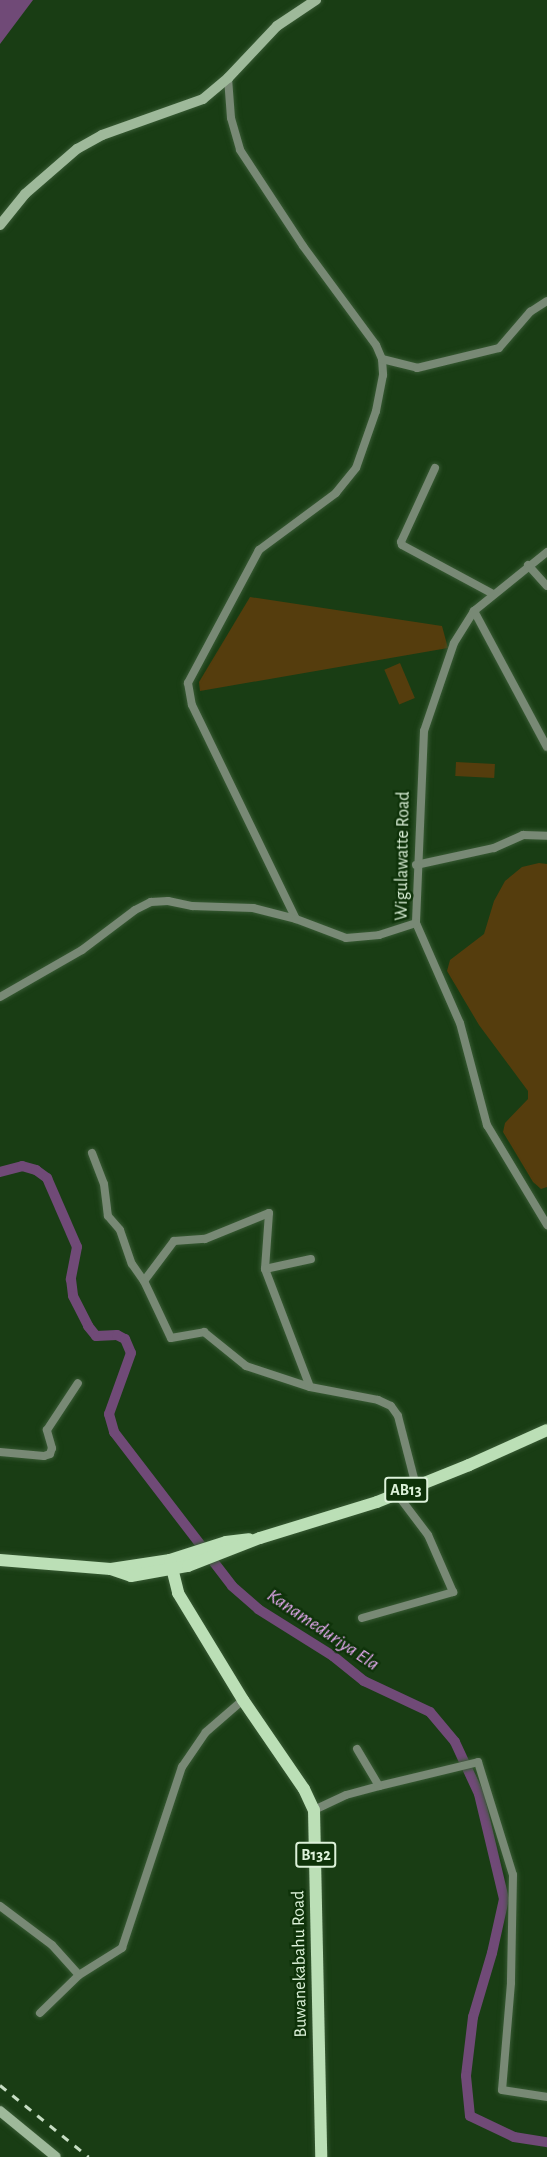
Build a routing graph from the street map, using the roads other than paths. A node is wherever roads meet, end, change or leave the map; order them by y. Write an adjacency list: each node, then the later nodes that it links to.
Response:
1 (316, 0): 2 (street)
2 (228, 78): 3 (street); 5 (street)
3 (0, 225)
4 (547, 301): 5 (street)
5 (382, 359): 15 (street)
6 (435, 468): 10 (street)
7 (547, 552): 8 (street, Wigulawatte Road)
8 (528, 565): 9 (street); 10 (street, Wigulawatte Road)
9 (547, 586)
10 (493, 594): 11 (street, Wigulawatte Road)
11 (474, 611): 12 (street); 14 (street, Wigulawatte Road)
12 (547, 747)
13 (547, 836): 14 (street)
14 (416, 865): 16 (street, Wigulawatte Road)
15 (296, 919): 16 (street); 17 (street)
16 (416, 923): 19 (street, Wigulawatte Road)
17 (0, 997)
18 (92, 1153): 22 (street)
19 (547, 1225)
20 (311, 1259): 21 (street)
21 (265, 1269): 22 (street); 24 (street)
22 (144, 1281): 24 (street)
23 (78, 1383): 26 (street)
24 (310, 1387): 27 (street)
25 (547, 1430): 27 (main road, AB13)
26 (0, 1452)
27 (416, 1486): 28 (main road, AB13)
28 (397, 1494): 30 (main road, AB13); 31 (street)
29 (0, 1560): 30 (main road, AB13)
30 (166, 1566): 32 (main road, Buwanekabahu Road / B132)
31 (362, 1618)
32 (243, 1700): 35 (main road, Buwanekabahu Road / B132); 37 (street)
33 (357, 1749): 34 (street)
34 (379, 1786): 35 (street); 39 (street)
35 (314, 1810): 42 (main road, Buwanekabahu Road / B132)
36 (0, 1906): 37 (street)
37 (79, 1975): 38 (street)
38 (40, 2013)
39 (547, 2097)
40 (0, 2110): 41 (street)
41 (56, 2157)
42 (321, 2157)

